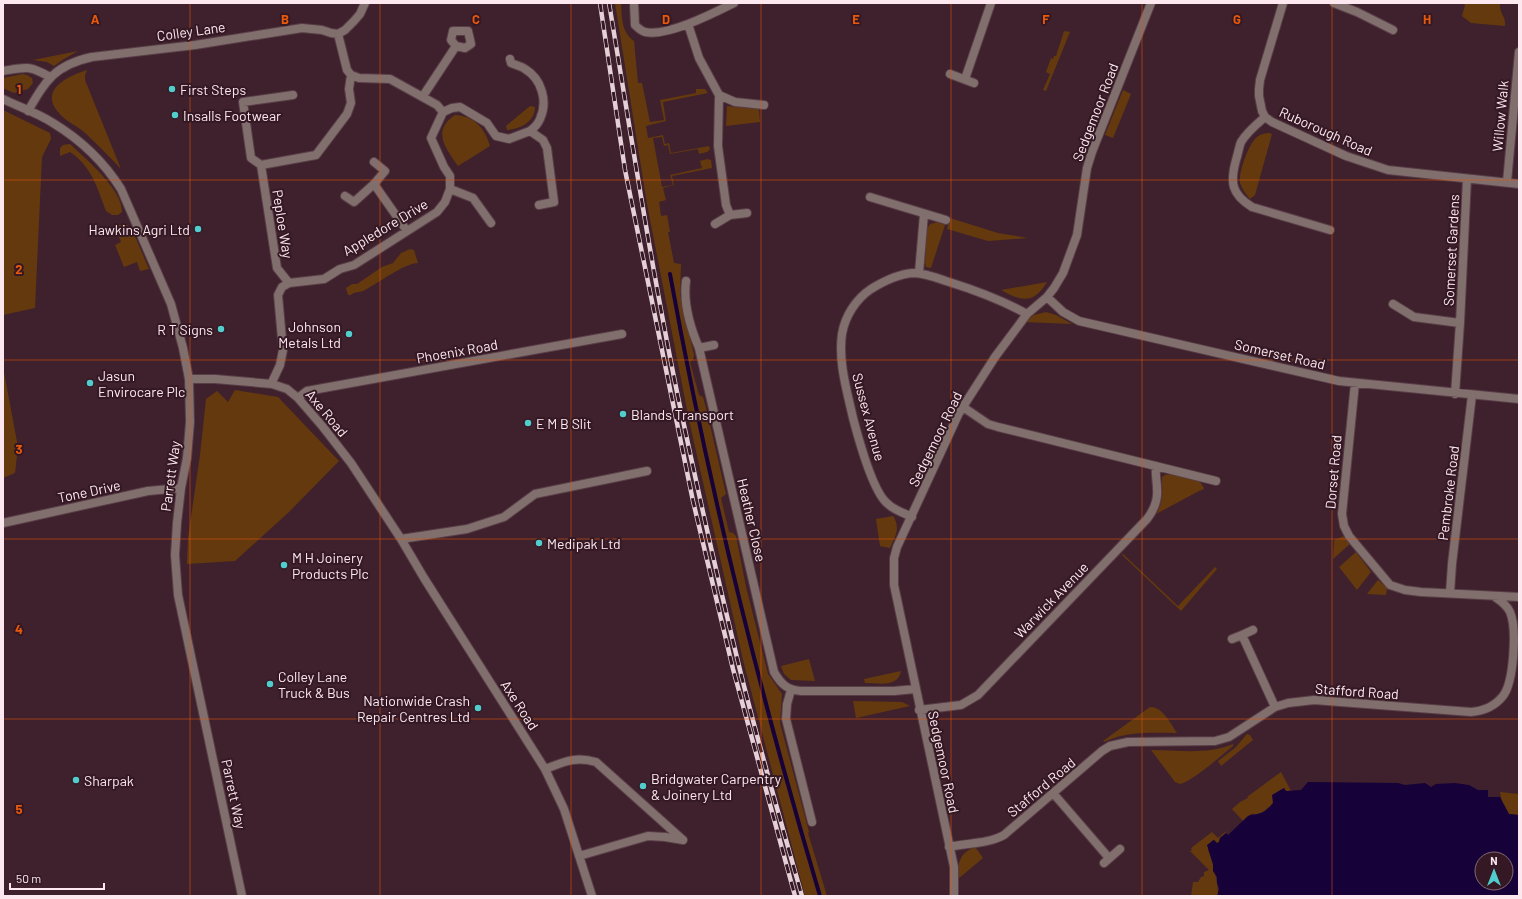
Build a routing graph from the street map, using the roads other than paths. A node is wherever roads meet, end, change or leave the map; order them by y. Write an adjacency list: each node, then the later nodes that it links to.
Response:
1 (365, 3): 10 (street)
2 (634, 3): 8 (street)
3 (734, 3): 8 (street)
4 (991, 3): 18 (street)
5 (1151, 3): 50 (street, Sedgemoor Road)
6 (1283, 3): 27 (street, Ruborough Road)
7 (1334, 3): 9 (street)
8 (688, 24): 21 (street)
9 (1393, 30)
10 (338, 34): 16 (street); 17 (street, Colley Lane)
11 (456, 46): 22 (street)
12 (1519, 52): 32 (street, Willow Walk)
13 (510, 58): 28 (street)
14 (3, 71): 17 (street)
15 (950, 74): 18 (street)
16 (351, 75): 22 (street); 30 (street)
17 (50, 77): 25 (street, Colley Lane)
18 (965, 79): 19 (street)
19 (974, 83)
20 (293, 95): 30 (street, Peploe Way)
21 (719, 95): 24 (street); 41 (street)
22 (423, 96): 26 (street)
23 (3, 98): 25 (street, Parrett Way)
24 (764, 105)
25 (28, 111): 57 (street, Parrett Way)
26 (443, 112): 28 (street); 35 (street)
27 (1265, 117): 31 (street, Ruborough Road); 45 (street)
28 (530, 131): 38 (street)
29 (374, 162): 33 (street)
30 (261, 165): 49 (street, Peploe Way)
31 (1467, 179): 32 (street, Ruborough Road); 53 (street, Somerset Gardens)
32 (1507, 182): 34 (street, Ruborough Road)
33 (374, 184): 36 (street); 46 (street)
34 (1519, 184)
35 (450, 189): 43 (street); 46 (street, Appledore Drive)
36 (345, 196)
37 (870, 197): 40 (street)
38 (539, 205)
39 (747, 213): 41 (street)
40 (924, 214): 42 (street); 47 (street)
41 (730, 215): 44 (street)
42 (946, 220)
43 (491, 223)
44 (715, 224)
45 (1330, 230)
46 (407, 231): 49 (street, Appledore Drive)
47 (919, 273): 52 (street, Sussex Avenue); 69 (street, Sussex Avenue)
48 (686, 281): 56 (street, Heather Close)
49 (289, 283): 58 (street)
50 (1047, 297): 52 (street, Sedgemoor Road); 59 (street, Somerset Road)
51 (1393, 304): 53 (street, Somerset Gardens)
52 (1027, 314): 64 (street, Sedgemoor Road)
53 (1460, 323): 60 (street, Somerset Gardens)
54 (622, 334): 62 (street, Phoenix Road)
55 (714, 345): 56 (street)
56 (699, 348): 79 (street, Heather Close)
57 (189, 379): 58 (street, Axe Road); 68 (street, Parrett Way)
58 (272, 384): 62 (street, Axe Road)
59 (1355, 384): 60 (street, Somerset Road); 72 (street, Dorset Road)
60 (1455, 394): 61 (street, Somerset Road)
61 (1472, 395): 63 (street, Somerset Road); 72 (street, Pembroke Road)
62 (298, 398): 71 (street, Axe Road)
63 (1519, 399)
64 (963, 407): 65 (street); 69 (street, Sedgemoor Road)
65 (1156, 466): 67 (street); 81 (street, Warwick Avenue)
66 (647, 471): 71 (street)
67 (1216, 481)
68 (181, 488): 70 (street, Tone Drive); 88 (street, Parrett Way)
69 (912, 517): 78 (street, Sedgemoor Road)
70 (3, 523)
71 (401, 539): 82 (street, Axe Road)
72 (1450, 593): 73 (street, Dorset Road)
73 (1495, 597): 74 (street, Dorset Road); 80 (street, Stafford Road)
74 (1519, 597)
75 (1253, 630): 76 (street)
76 (1242, 635): 77 (street); 80 (street)
77 (1232, 639)
78 (915, 689): 79 (street); 81 (street, Sedgemoor Road)
79 (791, 690): 84 (street)
80 (1275, 707): 83 (street, Stafford Road)
81 (919, 710): 85 (street, Sedgemoor Road)
82 (545, 769): 87 (street, Axe Road); 87 (street)
83 (1053, 793): 85 (street, Stafford Road); 86 (street)
84 (812, 822)
85 (949, 847): 90 (street, Sedgemoor Road)
86 (1120, 850)
87 (579, 856): 89 (street, Axe Road)
88 (242, 896)
89 (592, 896)
90 (954, 896)

